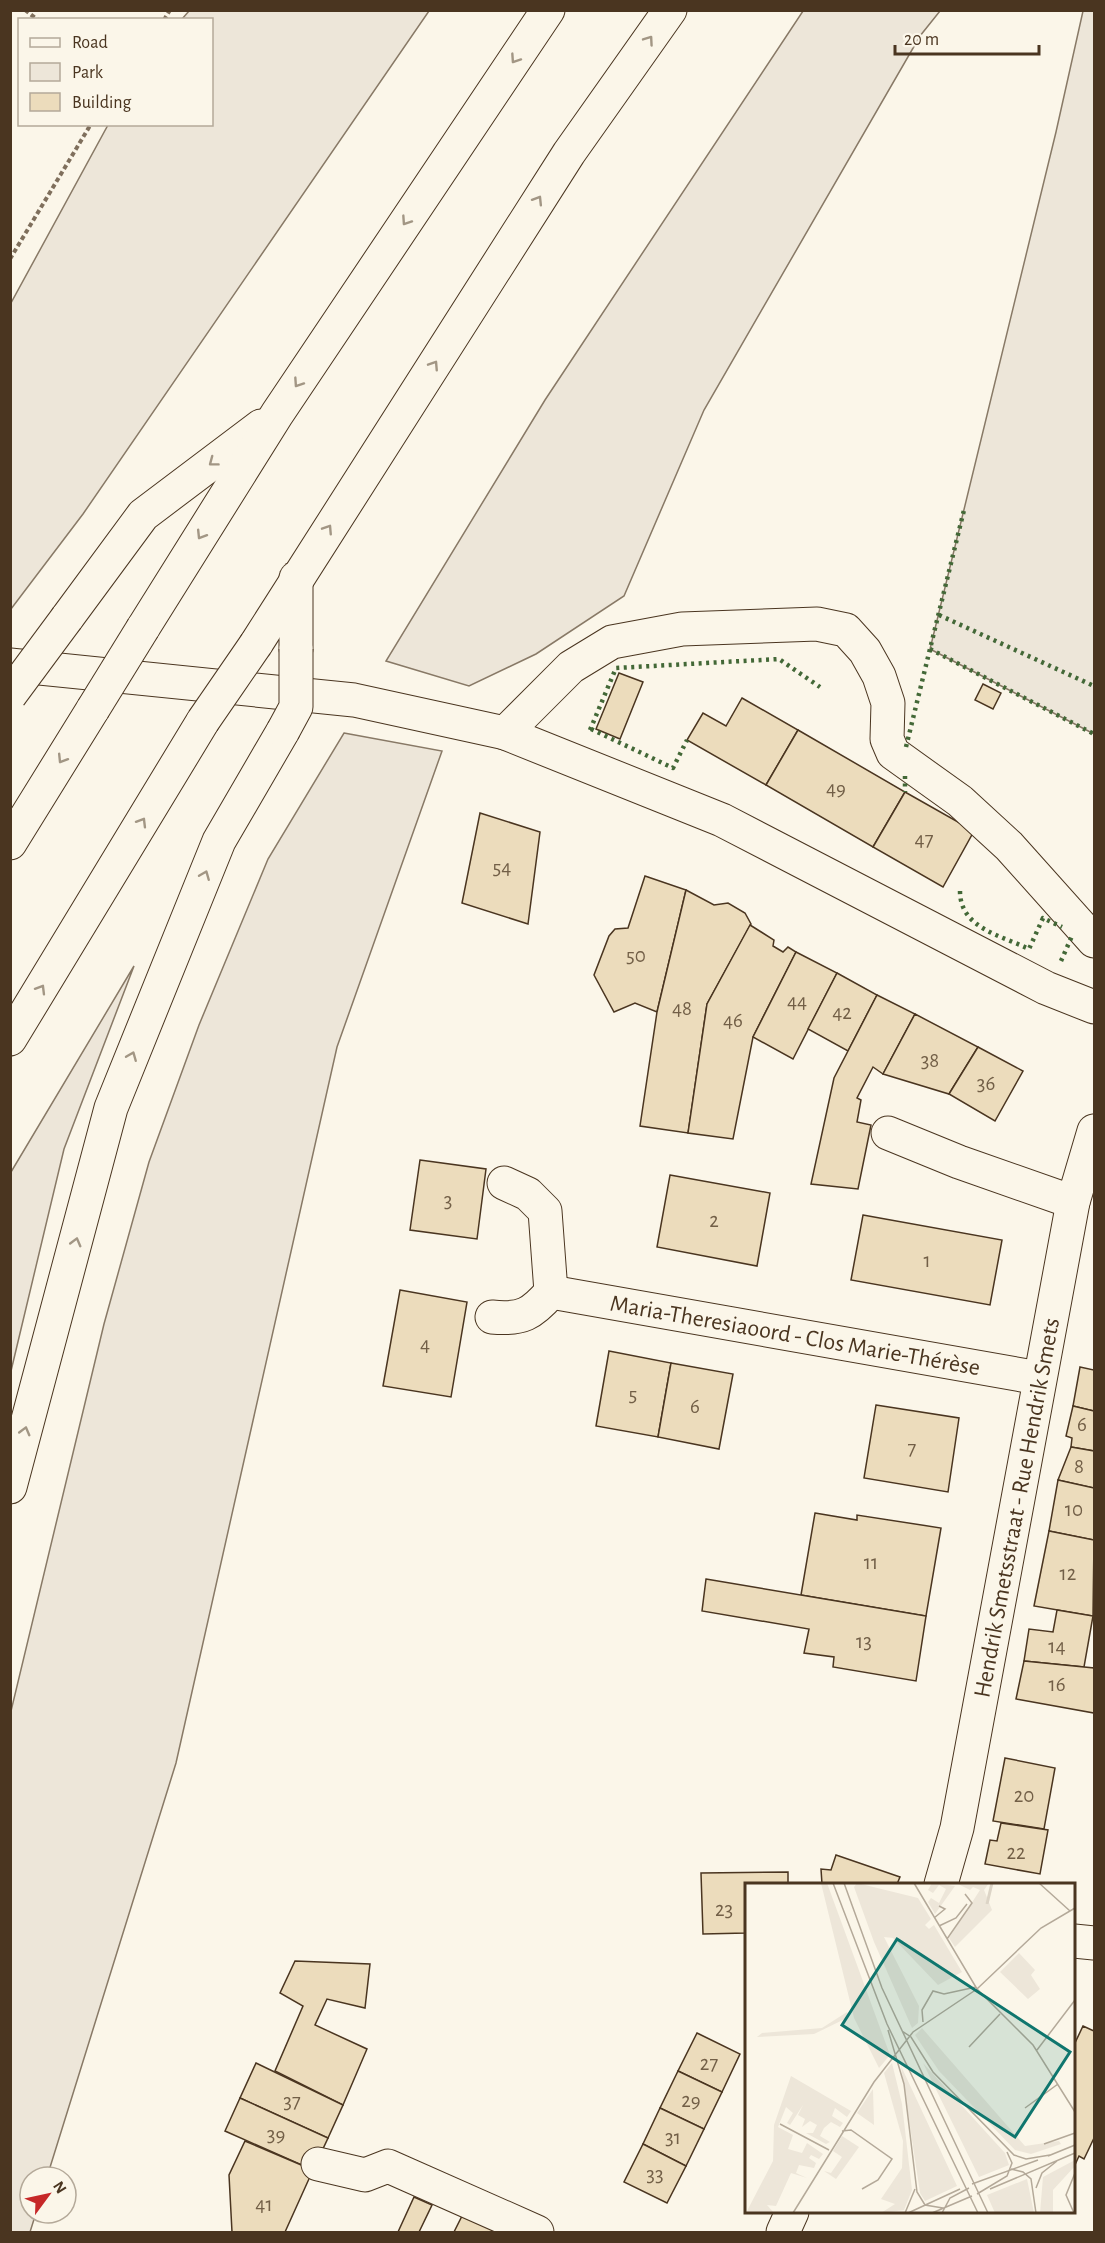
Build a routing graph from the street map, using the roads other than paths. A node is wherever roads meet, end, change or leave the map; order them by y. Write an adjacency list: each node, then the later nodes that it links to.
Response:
1 (548, 10): 3 (main road, one-way to 3)
2 (670, 10): 4 (main road, one-way to 2)
3 (277, 414): 6 (main road, one-way to 6, bridge); 8 (main road, one-way to 8, bridge)
4 (296, 578): 11 (main road, one-way to 4, bridge); 19 (main road, one-way to 4, bridge)
5 (10, 665): 7 (main road)
6 (10, 695)
7 (505, 733): 9 (main road); 10 (main road)
8 (10, 843)
9 (1095, 941)
10 (1095, 1007)
11 (10, 1039)
12 (1095, 1131): 15 (main road, Hendrik Smetsstraat - Rue Hendrik Smets)
13 (888, 1133): 15 (main road)
14 (504, 1183): 16 (main road)
15 (1073, 1202): 18 (main road, Hendrik Smetsstraat - Rue Hendrik Smets)
16 (551, 1292): 17 (main road); 18 (main road, Maria-Theresiaoord - Clos Marie-Thérèse)
17 (492, 1317)
18 (1039, 1378): 20 (main road, Hendrik Smetsstraat - Rue Hendrik Smets)
19 (10, 1487)
20 (941, 1883)
21 (1075, 1941): 22 (main road)
22 (1095, 1943)
23 (318, 2164): 25 (main road)
24 (791, 2213): 26 (main road)
25 (537, 2232)
26 (783, 2232)

